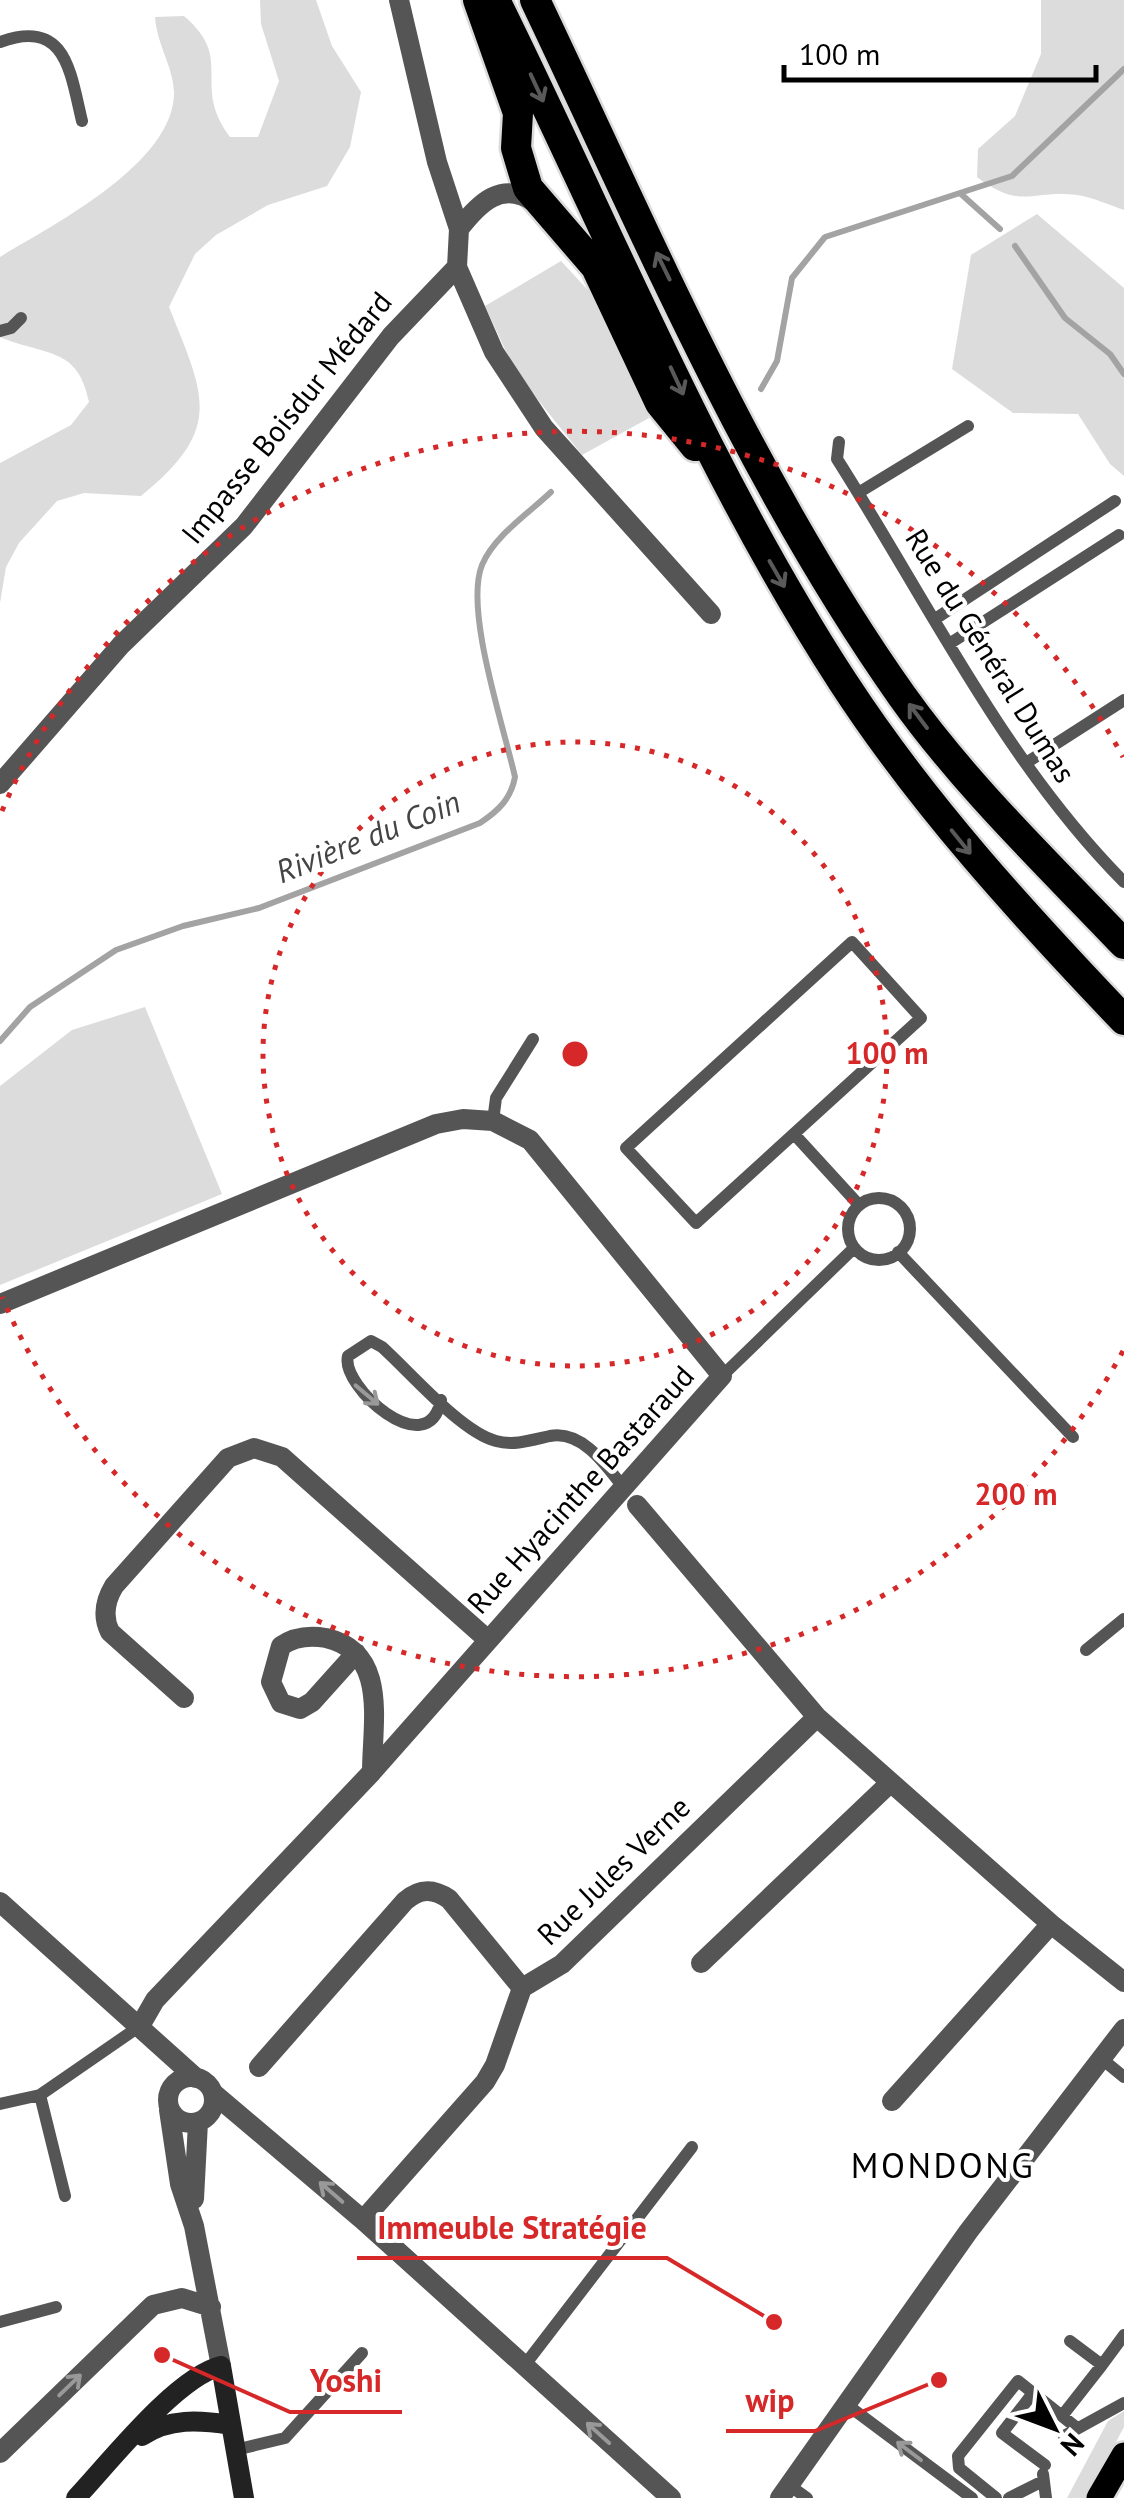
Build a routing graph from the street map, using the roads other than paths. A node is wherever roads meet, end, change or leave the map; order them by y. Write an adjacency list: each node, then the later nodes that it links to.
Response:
1 (398, 0): 10 (street)
2 (478, 0): 7 (highway)
3 (495, 0): 16 (highway, one-way to 16)
4 (536, 0): 27 (highway, one-way to 4)
5 (0, 42): 6 (lane)
6 (82, 122)
7 (516, 148): 8 (street); 9 (highway)
8 (500, 193): 9 (street); 10 (street)
9 (550, 213): 16 (highway)
10 (459, 230): 11 (street)
11 (458, 267): 20 (street); 25 (street, Impasse Boisdur Médard)
12 (21, 318): 13 (lane)
13 (0, 330)
14 (968, 426): 17 (lane)
15 (840, 442): 17 (lane, Rue du Général Dumas)
16 (730, 489): 28 (highway, one-way to 28)
17 (858, 493): 21 (lane, Rue du Général Dumas)
18 (1115, 501): 21 (lane)
19 (1120, 535): 22 (lane)
20 (711, 614)
21 (935, 619): 22 (lane, Rue du Général Dumas)
22 (949, 644): 24 (lane, Rue du Général Dumas)
23 (1124, 700): 24 (lane)
24 (1026, 762): 26 (lane, Rue du Général Dumas)
25 (0, 784)
26 (1122, 876)
27 (1124, 944)
28 (1124, 1020)
29 (533, 1039): 30 (lane)
30 (493, 1122): 35 (street); 36 (street, Rue Hyacinthe Bastaraud)
31 (794, 1134): 31 (lane); 32 (lane)
32 (859, 1205): 33 (lane); 34 (lane)
33 (854, 1248): 34 (lane); 36 (lane)
34 (898, 1252): 38 (lane)
35 (0, 1304)
36 (722, 1376): 39 (street, Rue Hyacinthe Bastaraud)
37 (441, 1400): 37 (lane, one-way to 37); 39 (lane)
38 (1073, 1437)
39 (623, 1487): 42 (street, Rue Hyacinthe Bastaraud)
40 (637, 1505): 46 (street)
41 (1124, 1619): 43 (lane)
42 (488, 1640): 45 (street); 47 (street, Rue Hyacinthe Bastaraud)
43 (1086, 1650)
44 (356, 1652): 47 (street)
45 (184, 1698)
46 (817, 1717): 48 (street); 53 (street, Rue Jules Verne)
47 (372, 1772): 55 (street, Rue Hyacinthe Bastaraud)
48 (890, 1784): 50 (street); 51 (street)
49 (2, 1907): 55 (street)
50 (1050, 1924): 52 (street); 63 (street)
51 (701, 1963)
52 (1124, 1982)
53 (522, 1988): 57 (street); 68 (street)
54 (1124, 2030): 56 (street)
55 (147, 2034): 59 (street); 61 (lane); 62 (street)
56 (1102, 2059): 58 (lane); 81 (street)
57 (260, 2067)
58 (1124, 2076)
59 (196, 2078): 60 (street); 62 (street)
60 (213, 2093): 65 (street); 68 (street, one-way to 60)
61 (40, 2095): 64 (lane); 67 (lane)
62 (170, 2099): 65 (street); 69 (street)
63 (892, 2101)
64 (0, 2104)
65 (198, 2122): 69 (street)
66 (692, 2147): 78 (lane)
67 (64, 2196)
68 (363, 2220): 78 (street)
69 (194, 2226): 71 (street)
70 (56, 2307): 72 (lane)
71 (211, 2307): 77 (street); 88 (street, one-way to 71)
72 (0, 2322)
73 (1124, 2334): 76 (lane)
74 (1070, 2342): 76 (lane)
75 (362, 2353): 87 (lane)
76 (1102, 2365): 82 (lane)
77 (221, 2366): 84 (street); 86 (street)
78 (524, 2366): 94 (street, one-way to 78)
79 (1032, 2393): 82 (lane); 83 (lane); 85 (lane)
80 (1124, 2403): 82 (lane)
81 (846, 2404): 91 (street); 96 (lane, one-way to 81)
82 (1062, 2416)
83 (986, 2421): 85 (lane); 97 (lane)
84 (230, 2424): 86 (street); 87 (street)
85 (1002, 2433): 90 (lane)
86 (128, 2445): 92 (street)
87 (235, 2450): 93 (street)
88 (0, 2453)
89 (1124, 2455): 100 (main road)
90 (1042, 2481): 98 (lane); 99 (lane)
91 (782, 2494): 95 (lane)
92 (81, 2496)
93 (244, 2498)
94 (670, 2498)
95 (807, 2498)
96 (972, 2498)
97 (996, 2498)
98 (1009, 2498)
99 (1046, 2498)
100 (1098, 2498)

